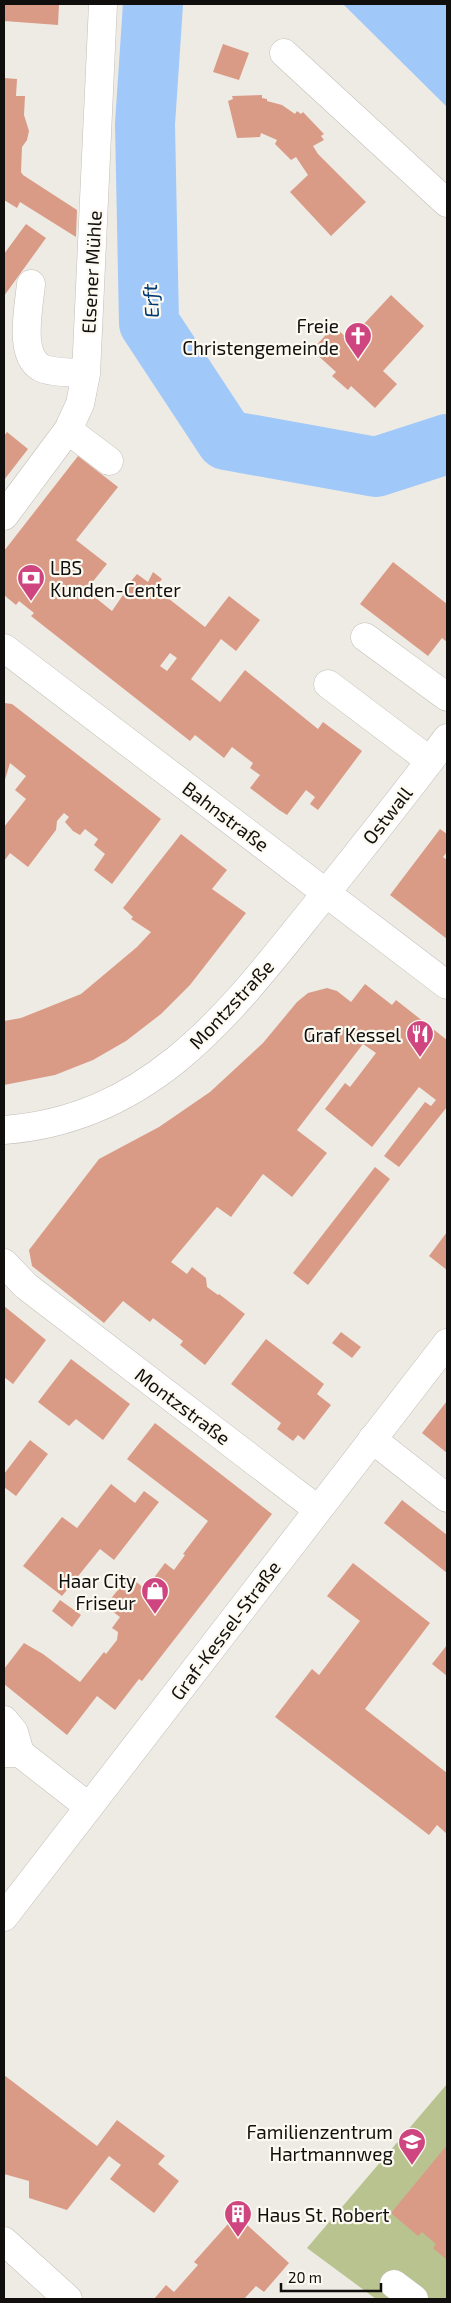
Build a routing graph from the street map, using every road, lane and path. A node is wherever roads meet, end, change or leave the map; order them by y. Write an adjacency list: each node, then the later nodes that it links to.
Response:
1 (103, 4): 5 (street, Elsener Mühle)
2 (284, 53): 3 (street)
3 (447, 203)
4 (31, 284): 5 (street)
5 (86, 374): 6 (street, Elsener Mühle)
6 (68, 430): 7 (street); 8 (street, Elsener Mühle)
7 (109, 461)
8 (4, 516)
9 (365, 637): 12 (street)
10 (4, 648): 15 (street, Bahnstraße)
11 (328, 684): 14 (street)
12 (447, 697)
13 (447, 738): 14 (street, Ostwall)
14 (430, 761): 15 (street, Ostwall)
15 (326, 892): 16 (street, Bahnstraße); 17 (street, Montzstraße)
16 (447, 985)
17 (4, 1130)
18 (4, 1263): 22 (street, Montzstraße)
19 (447, 1343): 20 (street, Graf-Kessel-Straße)
20 (372, 1439): 21 (street); 22 (street, Graf-Kessel-Straße)
21 (447, 1498)
22 (317, 1509): 25 (street, Graf-Kessel-Straße)
23 (4, 1720): 24 (street)
24 (12, 1753): 25 (street)
25 (89, 1807): 26 (street, Graf-Kessel-Straße)
26 (4, 1917)
27 (4, 2241): 28 (street)
28 (68, 2299)

